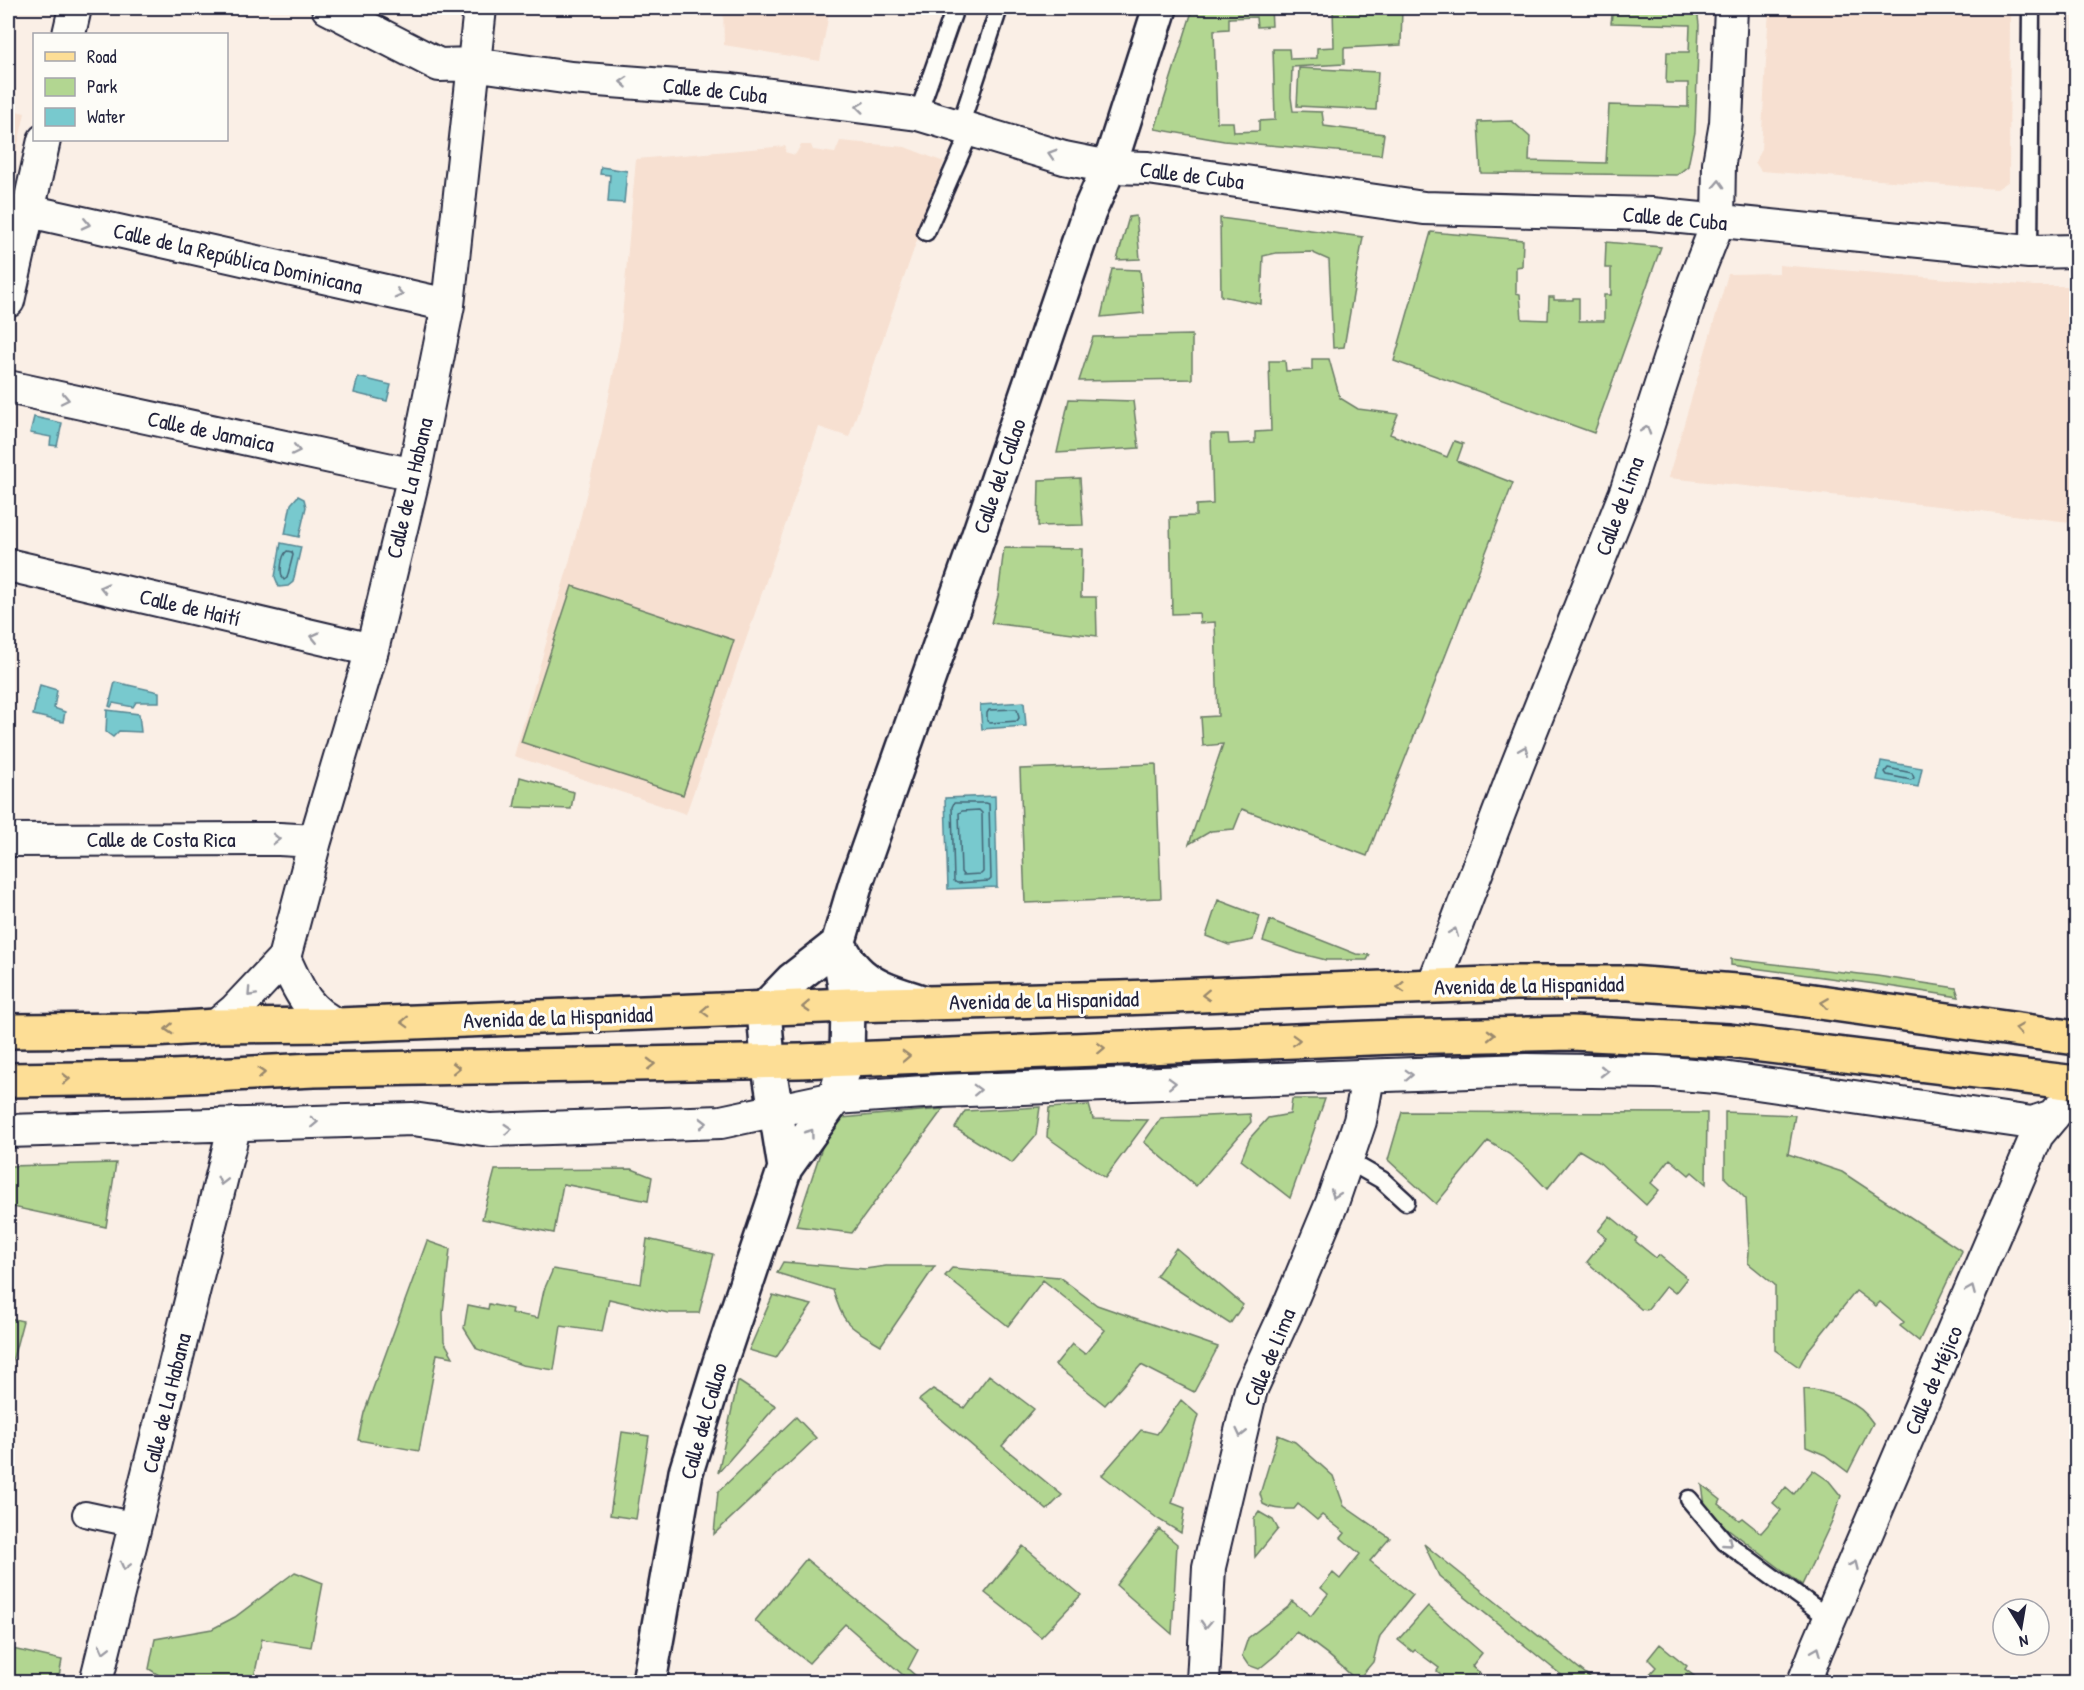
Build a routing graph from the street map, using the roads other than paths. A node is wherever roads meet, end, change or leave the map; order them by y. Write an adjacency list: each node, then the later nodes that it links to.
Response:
1 (75, 8): 9 (street)
2 (327, 8): 10 (street, Calle de Cuba)
3 (480, 8): 10 (street, Calle de La Habana)
4 (955, 8): 11 (lane)
5 (999, 8): 12 (lane)
6 (1160, 8): 14 (street, Calle del Callao)
7 (1731, 8): 16 (street, Calle de Lima, one-way to 7)
8 (2031, 8): 19 (lane)
9 (69, 33)
10 (474, 64): 11 (street, Calle de Cuba, one-way to 10); 21 (street, Calle de La Habana)
11 (918, 114): 12 (street, Calle de Cuba)
12 (965, 128): 14 (street, Calle de Cuba, one-way to 12); 17 (lane)
13 (45, 141): 15 (street)
14 (1109, 166): 16 (street, Calle de Cuba); 28 (street, Calle del Callao)
15 (29, 211): 20 (street); 21 (street, Calle de la República Dominicana, one-way to 21)
16 (1718, 222): 19 (street, Calle de Cuba); 30 (street, Calle de Lima, one-way to 16)
17 (926, 232)
18 (2076, 251): 19 (street, Calle de Cuba)
19 (2029, 252)
20 (8, 301)
21 (448, 305): 23 (street, Calle de La Habana)
22 (8, 387): 23 (street, Calle de Jamaica, one-way to 23)
23 (414, 476): 25 (street, Calle de La Habana)
24 (8, 565): 25 (street, Calle de Haití, one-way to 24)
25 (372, 650): 27 (street, Calle de La Habana)
26 (8, 840): 27 (street, Calle de Costa Rica, one-way to 27)
27 (315, 841): 29 (street, Calle de La Habana)
28 (838, 944): 31 (street); 32 (street, Calle del Callao); 33 (street)
29 (284, 958): 34 (street); 35 (street, Calle de La Habana, one-way to 35)
30 (1433, 986): 31 (main road, Avenida de la Hispanidad, one-way to 31); 37 (main road, Avenida de la Hispanidad, one-way to 30)
31 (925, 1003): 32 (main road, Avenida de la Hispanidad)
32 (848, 1005): 33 (main road, Avenida de la Hispanidad, one-way to 33); 38 (street, Calle del Callao)
33 (764, 1009): 34 (main road, Avenida de la Hispanidad, one-way to 34); 39 (street, Calle del Callao)
34 (338, 1025): 35 (main road, Avenida de la Hispanidad)
35 (216, 1026): 36 (main road, Avenida de la Hispanidad, one-way to 36)
36 (8, 1031)
37 (2076, 1038)
38 (848, 1058): 39 (main road); 42 (main road, one-way to 42); 43 (street, Calle del Callao)
39 (768, 1061): 41 (main road, one-way to 39); 44 (street, Calle del Callao)
40 (1368, 1077): 43 (street, one-way to 40); 45 (street, one-way to 45); 48 (street, Calle de Lima)
41 (8, 1080)
42 (2073, 1083): 45 (street, Calle de Méjico)
43 (835, 1098): 44 (street); 49 (street, Calle del Callao, one-way to 43)
44 (775, 1109): 46 (street, one-way to 44); 49 (street, Calle del Callao)
45 (2053, 1116): 54 (street, Calle de Méjico, one-way to 45)
46 (235, 1124): 47 (street); 53 (street, Calle de La Habana, one-way to 53)
47 (8, 1131)
48 (1347, 1160): 50 (lane); 57 (street, Calle de Lima, one-way to 57)
49 (785, 1168): 56 (street, Calle del Callao)
50 (1406, 1202)
51 (1689, 1499): 54 (lane, one-way to 54)
52 (85, 1514): 53 (street)
53 (135, 1525): 55 (street, Calle de La Habana, one-way to 55)
54 (1830, 1619): 58 (street, Calle de Méjico, one-way to 54)
55 (96, 1683)
56 (649, 1683)
57 (1203, 1683)
58 (1804, 1683)

